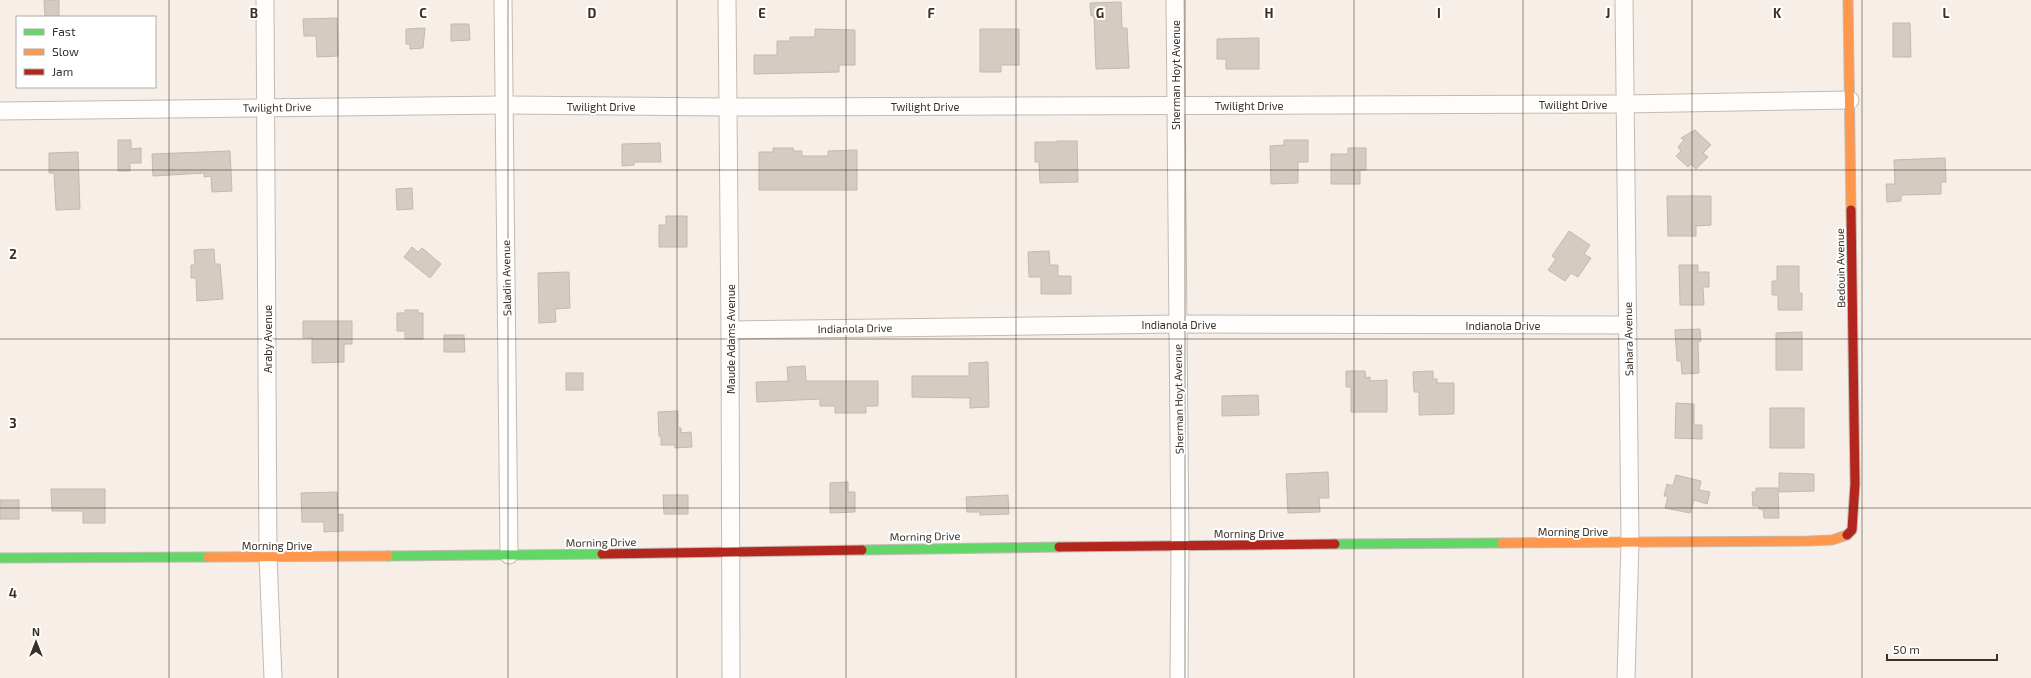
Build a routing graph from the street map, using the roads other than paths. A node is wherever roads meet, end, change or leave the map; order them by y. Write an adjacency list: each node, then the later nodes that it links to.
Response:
1 (265, 0): 11 (street, Araby Avenue)
2 (503, 0): 9 (street, Saladin Avenue)
3 (727, 0): 12 (street, Maude Adams Avenue)
4 (1175, 0): 10 (street, Sherman Hoyt Avenue)
5 (1624, 0): 8 (street, Sahara Avenue)
6 (1848, 0): 7 (street, Bedouin Avenue)
7 (1850, 100): 8 (street, Twilight Drive); 17 (street, Bedouin Avenue)
8 (1625, 104): 10 (street, Twilight Drive); 15 (street, Sahara Avenue)
9 (504, 105): 11 (street, Twilight Drive); 12 (street, Twilight Drive); 21 (street, Saladin Avenue)
10 (1175, 105): 12 (street, Twilight Drive); 14 (street, Sherman Hoyt Avenue)
11 (266, 107): 13 (street, Twilight Drive); 22 (street, Araby Avenue)
12 (727, 107): 16 (street, Maude Adams Avenue)
13 (0, 111)
14 (1177, 324): 15 (street, Indianola Drive); 16 (street, Indianola Drive); 19 (street, Sherman Hoyt Avenue)
15 (1628, 325): 18 (street, Sahara Avenue)
16 (730, 330): 20 (street, Maude Adams Avenue)
17 (1849, 535): 18 (street, Morning Drive)
18 (1630, 543): 19 (street, Morning Drive); 27 (street, Sahara Avenue)
19 (1180, 545): 20 (street, Morning Drive); 26 (street, Sherman Hoyt Avenue)
20 (732, 552): 21 (street, Morning Drive); 25 (street, Maude Adams Avenue)
21 (509, 555): 22 (street, Morning Drive)
22 (268, 557): 23 (street, Morning Drive); 24 (street, Araby Avenue)
23 (0, 558)
24 (273, 678)
25 (731, 678)
26 (1179, 678)
27 (1626, 678)

